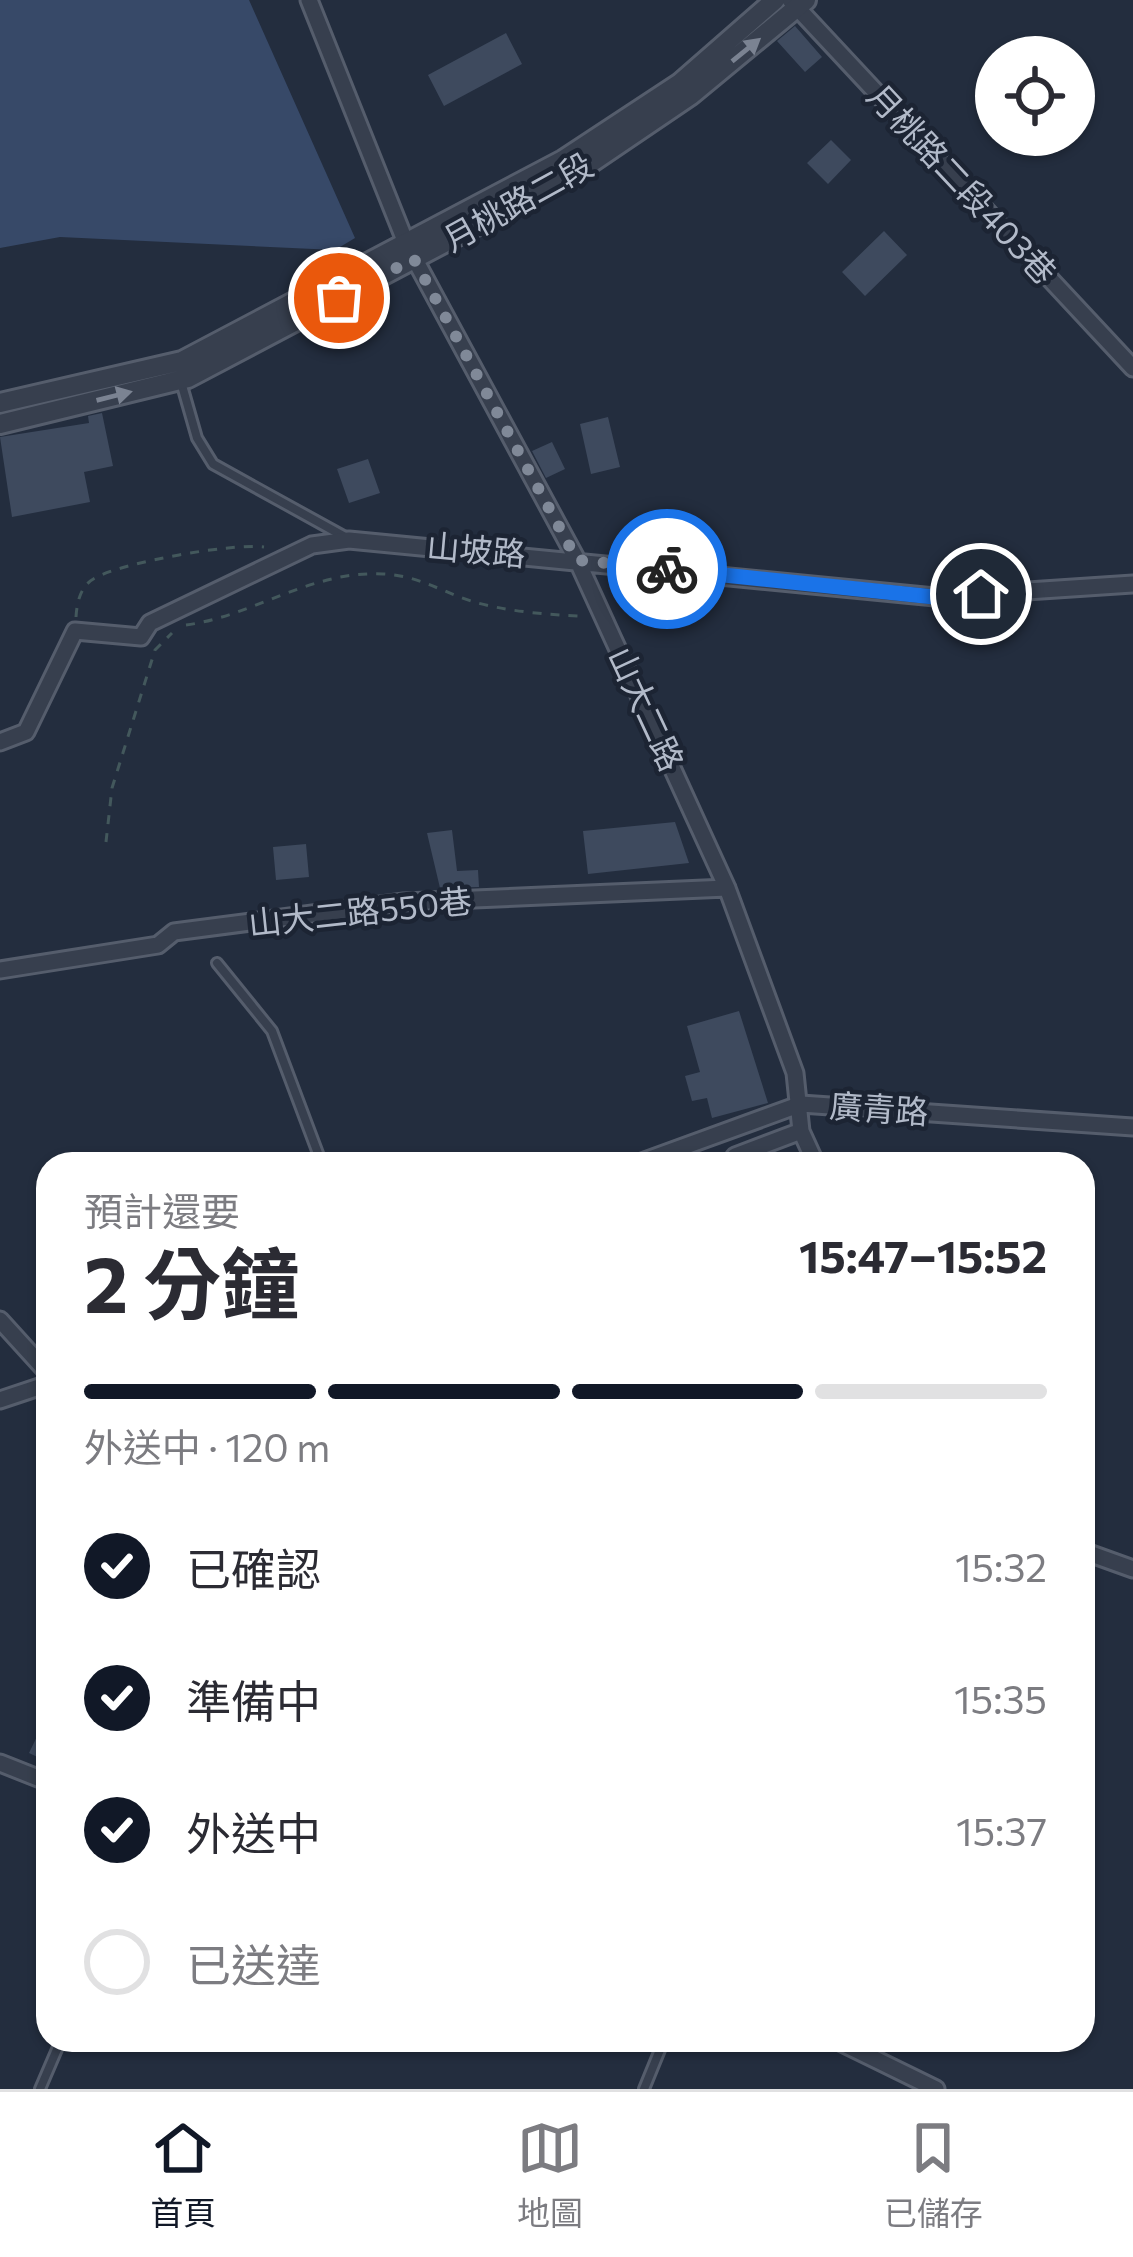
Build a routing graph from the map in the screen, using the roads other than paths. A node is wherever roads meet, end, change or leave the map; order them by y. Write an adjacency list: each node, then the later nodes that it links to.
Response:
1 (309, 0): 4 (street, 山大二路)
2 (775, 0): 4 (street, 月桃路二段)
3 (798, 3): 4 (street, 月桃路二段, one-way to 3); 5 (street, 月桃路二段403巷)
4 (410, 251): 6 (street, 月桃路二段); 7 (street, 月桃路二段); 10 (street, 山大二路)
5 (1133, 368)
6 (180, 380): 8 (street, 月桃路二段, one-way to 6); 9 (lane)
7 (0, 403)
8 (0, 424)
9 (349, 540): 10 (street, 山坡路); 12 (street, 山坡路)
10 (577, 560): 11 (street, 山坡路); 13 (street, 山大二路)
11 (1133, 584)
12 (0, 742)
13 (727, 888): 15 (street, 山大二路550巷); 16 (street, 山大二路)
14 (217, 963): 19 (lane)
15 (0, 970)
16 (801, 1104): 17 (street, 廣青路); 18 (street, 山大二路); 20 (street, 廣青路)
17 (1133, 1127)
18 (802, 1131): 21 (street); 22 (street)
19 (318, 1152)
20 (669, 1152)
21 (746, 1152)
22 (811, 1152)
23 (0, 1320): 24 (street)
24 (36, 1360)
25 (36, 1388): 26 (street)
26 (0, 1400)
27 (1095, 1555): 28 (street)
28 (1133, 1569)
29 (0, 1763): 30 (street)
30 (36, 1778)
31 (56, 2052): 34 (lane)
32 (659, 2052): 35 (lane)
33 (860, 2052): 36 (street)
34 (40, 2089)
35 (644, 2089)
36 (936, 2089)

